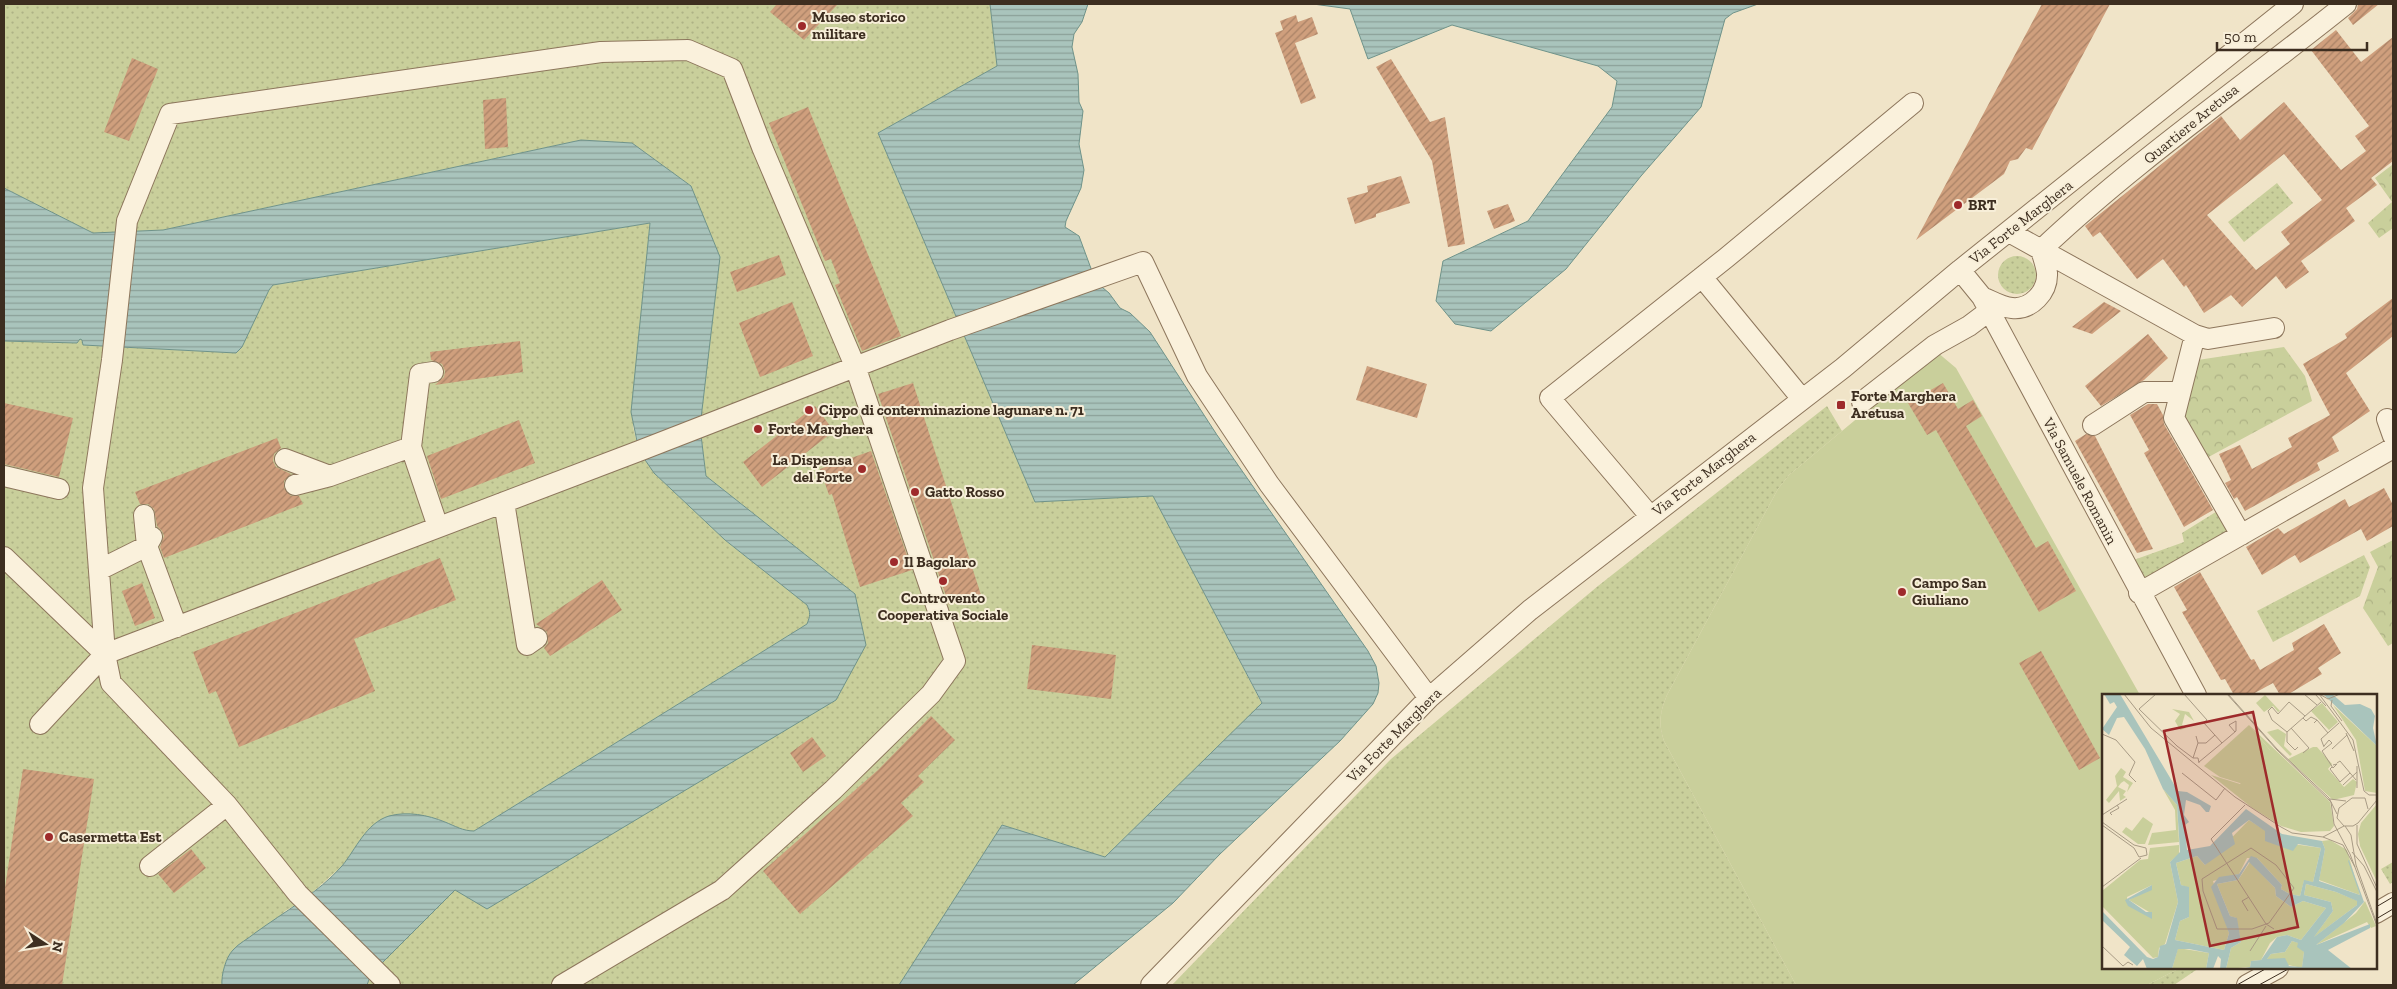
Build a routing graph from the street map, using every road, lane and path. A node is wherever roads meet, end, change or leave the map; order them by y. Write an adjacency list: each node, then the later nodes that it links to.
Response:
1 (2294, 4): 4 (street, Via Forte Marghera)
2 (2346, 4): 5 (street, Quartiere Aretusa)
3 (1913, 103): 7 (street)
4 (2009, 232): 5 (street); 6 (street, Via Forte Marghera)
5 (2041, 250): 8 (street); 10 (street)
6 (1960, 270): 8 (street, Via Samuele Romanin); 14 (street, Via Forte Marghera)
7 (1702, 277): 14 (street); 26 (street)
8 (1985, 304): 15 (street); 32 (street, Via Samuele Romanin)
9 (2274, 328): 10 (street)
10 (2195, 335): 13 (street)
11 (855, 366): 24 (street); 31 (street); 37 (street); 45 (street)
12 (433, 372): 17 (street)
13 (2180, 392): 16 (street); 28 (street)
14 (1802, 399): 26 (street, Via Forte Marghera)
15 (1862, 402)
16 (2093, 425)
17 (411, 447): 21 (street); 27 (street)
18 (2393, 448): 28 (street)
19 (285, 459): 21 (street)
20 (4, 476): 23 (street)
21 (330, 476): 22 (street)
22 (295, 485)
23 (59, 489)
24 (504, 502): 27 (street); 34 (street)
25 (144, 515): 29 (street)
26 (1650, 516): 37 (street, Via Forte Marghera)
27 (438, 528): 33 (street)
28 (2241, 535): 32 (street)
29 (150, 542): 31 (street); 33 (street)
30 (4, 557): 35 (street)
31 (99, 570): 35 (street)
32 (2139, 593): 36 (street, Via Samuele Romanin)
33 (177, 627): 35 (street)
34 (537, 638)
35 (105, 654): 38 (street); 39 (street)
36 (2195, 694)
37 (1429, 698): 46 (street, Via Forte Marghera)
38 (40, 724)
39 (227, 806): 40 (street); 44 (street)
40 (150, 866)
41 (2393, 903): 42 (street)
42 (2377, 912)
43 (2276, 969): 47 (street)
44 (388, 982)
45 (562, 985)
46 (1151, 985)
47 (2247, 985)

